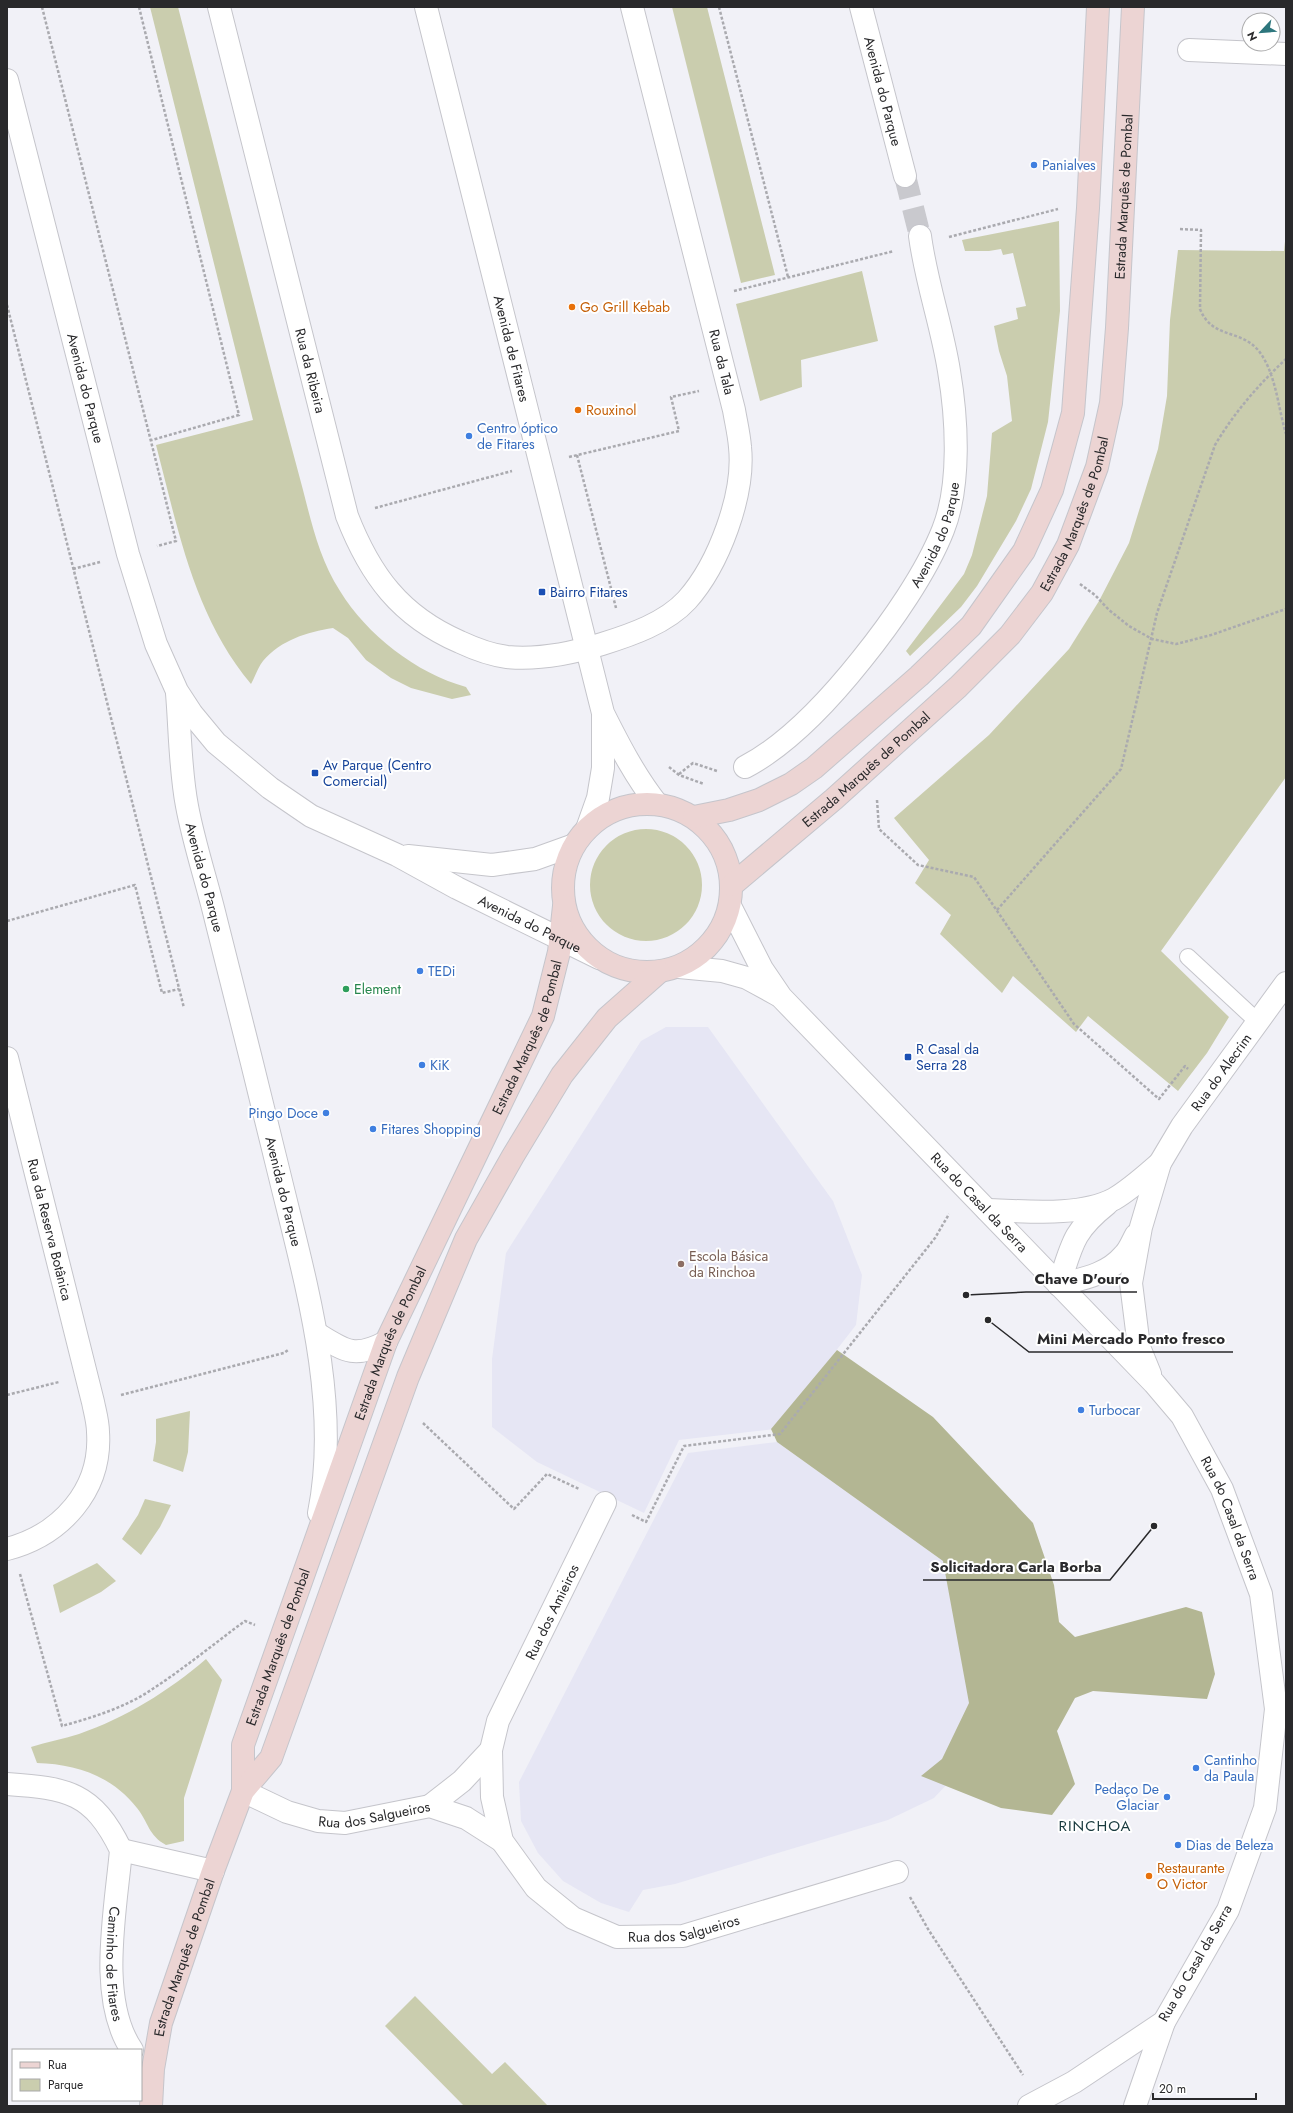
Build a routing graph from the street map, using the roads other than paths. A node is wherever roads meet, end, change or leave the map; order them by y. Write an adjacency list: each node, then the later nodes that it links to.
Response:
1 (219, 7): 12 (street, Rua da Ribeira)
2 (426, 7): 12 (street, Avenida de Fitares)
3 (632, 7): 12 (street, Rua da Tala)
4 (861, 7): 10 (street, Avenida do Parque)
5 (1098, 7): 17 (street, Estrada Marquês de Pombal)
6 (1133, 7): 20 (street, Estrada Marquês de Pombal)
7 (1188, 50): 8 (street)
8 (1286, 54)
9 (7, 80): 13 (street, Avenida do Parque)
10 (906, 176)
11 (920, 240): 15 (street, Avenida do Parque)
12 (586, 649): 14 (street, Avenida de Fitares)
13 (176, 691): 19 (street, Avenida do Parque); 35 (street, Avenida do Parque)
14 (603, 713): 16 (street, Avenida de Fitares); 18 (street, Avenida de Fitares)
15 (745, 767)
16 (658, 804): 17 (street); 18 (street)
17 (694, 817): 20 (street)
18 (580, 837): 19 (street, Avenida do Parque); 21 (street)
19 (397, 855): 22 (street, Avenida do Parque)
20 (731, 896): 25 (street); 27 (street, Rua do Casal da Serra)
21 (564, 906): 22 (street, Estrada Marquês de Pombal); 24 (street)
22 (561, 939): 24 (street, Avenida do Parque); 36 (street, Estrada Marquês de Pombal)
23 (1188, 957): 28 (lane)
24 (599, 958): 25 (street)
25 (669, 970): 27 (street, Rua do Casal da Serra); 44 (street, Estrada Marquês de Pombal)
26 (1286, 983): 28 (street, Rua do Alecrim)
27 (781, 997): 32 (street, Rua do Casal da Serra)
28 (1257, 1021): 30 (street, Rua do Alecrim)
29 (7, 1058): 39 (street, Rua da Reserva Botânica)
30 (1160, 1163): 31 (street, Rua do Alecrim); 33 (street, Rua do Alecrim)
31 (1113, 1200): 32 (street, Rua do Alecrim); 34 (street, Rua do Alecrim)
32 (987, 1210): 34 (street, Rua do Casal da Serra)
33 (1141, 1227): 34 (street, Rua do Alecrim); 37 (street, Rua do Alecrim)
34 (1059, 1284): 37 (street, Rua do Casal da Serra)
35 (316, 1333): 36 (street); 40 (street, Avenida do Parque)
36 (386, 1342): 40 (street, Estrada Marquês de Pombal)
37 (1154, 1383): 51 (street, Rua do Casal da Serra)
38 (605, 1503): 41 (street, Rua dos Amieiros)
39 (10, 1548)
40 (311, 1556): 44 (street, Estrada Marquês de Pombal)
41 (498, 1721): 42 (street, Rua dos Amieiros); 47 (street, Rua dos Amieiros)
42 (491, 1750): 45 (street, Rua dos Amieiros); 46 (street, Rua dos Amieiros)
43 (7, 1784): 48 (street)
44 (243, 1791): 46 (street, Rua dos Salgueiros); 49 (street, Estrada Marquês de Pombal)
45 (492, 1797): 47 (street, Rua dos Salgueiros)
46 (430, 1806): 47 (street, Rua dos Salgueiros)
47 (502, 1841): 50 (street, Rua dos Salgueiros)
48 (121, 1850): 49 (street); 52 (street, Caminho de Fitares)
49 (213, 1871): 53 (street, Estrada Marquês de Pombal)
50 (897, 1872)
51 (1164, 2022): 54 (street, Rua do Casal da Serra); 56 (street)
52 (131, 2049)
53 (147, 2064): 55 (street, Estrada Marquês de Pombal)
54 (1034, 2103)
55 (151, 2106)
56 (1135, 2106)

